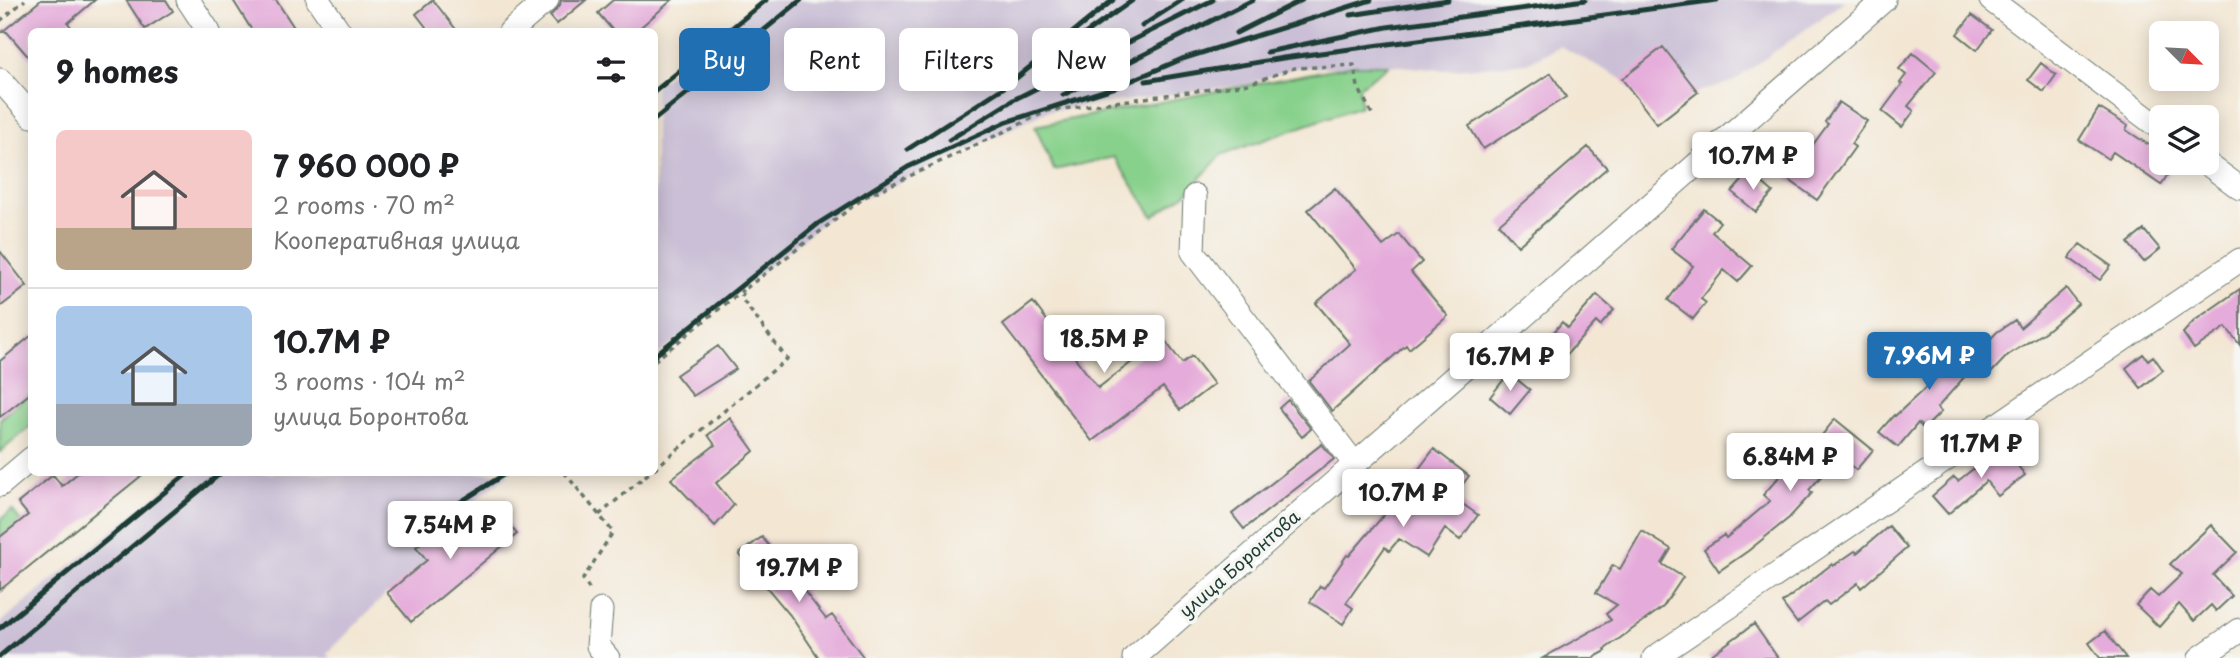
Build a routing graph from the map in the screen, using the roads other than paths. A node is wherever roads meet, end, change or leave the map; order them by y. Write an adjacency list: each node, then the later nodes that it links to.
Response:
1 (188, 0): 6 (street)
2 (318, 0): 7 (street)
3 (547, 0): 8 (street)
4 (1884, 0): 17 (street, улица Боронтова)
5 (1991, 0): 11 (street)
6 (206, 28)
7 (337, 28)
8 (515, 28)
9 (0, 80): 10 (street)
10 (28, 112)
11 (2149, 120)
12 (2219, 173): 13 (street)
13 (2240, 188)
14 (1195, 196): 17 (street)
15 (2240, 260): 23 (street)
16 (28, 461): 18 (street)
17 (1354, 463): 22 (street, улица Боронтова)
18 (0, 485)
19 (601, 610): 21 (street)
20 (2240, 629): 24 (street)
21 (608, 658)
22 (1134, 658)
23 (1654, 658)
24 (2200, 658)

